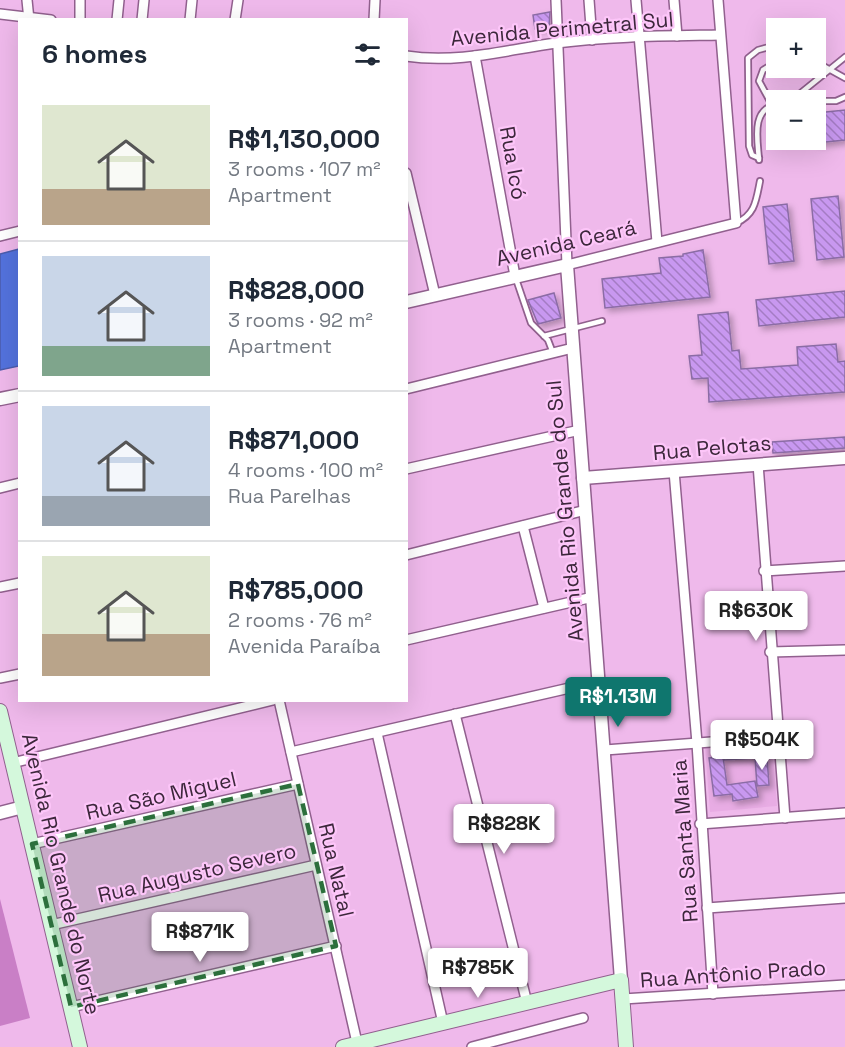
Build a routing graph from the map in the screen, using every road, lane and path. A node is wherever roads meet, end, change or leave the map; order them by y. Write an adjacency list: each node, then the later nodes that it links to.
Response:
1 (27, 0): 14 (street)
2 (80, 0): 15 (street)
3 (119, 0): 16 (street)
4 (144, 0): 17 (street)
5 (192, 0): 18 (street)
6 (238, 0): 19 (street)
7 (375, 0): 20 (street)
8 (556, 0): 25 (street, Avenida Rio Grande do Sul)
9 (590, 0): 24 (street)
10 (636, 0): 22 (street)
11 (674, 0): 23 (street)
12 (718, 0): 21 (street)
13 (0, 14): 14 (street)
14 (29, 18)
15 (80, 18)
16 (117, 18)
17 (142, 18)
18 (190, 18)
19 (235, 18)
20 (374, 18)
21 (720, 35): 23 (street, Avenida Perimetral Sul); 41 (street)
22 (639, 36): 23 (street, Avenida Perimetral Sul); 24 (street, Avenida Perimetral Sul); 44 (street)
23 (677, 36)
24 (592, 40): 25 (street, Avenida Perimetral Sul)
25 (556, 43): 28 (street, Avenida Perimetral Sul); 45 (street, Avenida Rio Grande do Sul)
26 (766, 48): 38 (lane)
27 (408, 56): 28 (street, Avenida Perimetral Sul)
28 (475, 56): 46 (street, Rua Icó)
29 (845, 57): 32 (lane)
30 (826, 67): 32 (lane)
31 (766, 68): 35 (lane)
32 (830, 69): 33 (lane); 34 (lane)
33 (845, 78)
34 (804, 90)
35 (766, 92)
36 (845, 97): 37 (lane)
37 (826, 102)
38 (766, 111)
39 (408, 181): 47 (street)
40 (760, 182): 41 (lane)
41 (736, 223): 44 (street, Avenida Ceará)
42 (18, 232): 43 (street)
43 (0, 236)
44 (657, 242): 45 (street, Avenida Ceará)
45 (567, 265): 46 (street, Avenida Ceará); 50 (street, Avenida Rio Grande do Sul)
46 (515, 276): 47 (street, Avenida Ceará); 51 (lane)
47 (435, 295): 48 (street, Avenida Ceará)
48 (408, 302)
49 (602, 321): 50 (lane)
50 (572, 327): 51 (lane); 52 (street, Avenida Rio Grande do Sul)
51 (544, 336): 53 (lane)
52 (573, 348): 53 (street); 57 (street, Avenida Rio Grande do Sul)
53 (553, 353): 54 (street)
54 (408, 389)
55 (18, 394): 56 (street)
56 (0, 399)
57 (579, 429): 60 (street); 62 (street, Avenida Rio Grande do Sul)
58 (845, 458): 59 (street, Rua Pelotas)
59 (758, 464): 61 (street, Rua Pelotas); 69 (street)
60 (408, 469)
61 (674, 471): 62 (street, Rua Pelotas); 86 (street, Rua Santa Maria)
62 (583, 478): 65 (street, Avenida Rio Grande do Sul)
63 (18, 484): 64 (street)
64 (0, 488)
65 (586, 510): 66 (street); 72 (street, Avenida Rio Grande do Sul)
66 (523, 526): 67 (street); 73 (street)
67 (408, 555)
68 (845, 566): 69 (street)
69 (764, 571): 76 (street)
70 (18, 583): 71 (street)
71 (0, 587)
72 (593, 597): 73 (street); 79 (street, Avenida Rio Grande do Sul)
73 (544, 608): 74 (street)
74 (408, 640)
75 (845, 650): 76 (street)
76 (770, 652): 85 (street)
77 (18, 674): 78 (street)
78 (0, 678)
79 (600, 681): 83 (street); 87 (street, Avenida Rio Grande do Sul)
80 (265, 702): 89 (street)
81 (279, 702): 88 (street, Rua Natal)
82 (0, 711): 89 (main road, Avenida Rio Grande do Norte)
83 (455, 714): 84 (street); 106 (street)
84 (377, 733): 88 (street); 109 (street)
85 (778, 737): 86 (street); 94 (street)
86 (697, 743): 87 (street); 95 (street, Rua Santa Maria)
87 (605, 750): 102 (street, Avenida Rio Grande do Sul)
88 (291, 752): 90 (street, Rua Natal)
89 (12, 763): 91 (main road, Avenida Rio Grande do Norte)
90 (298, 784): 96 (street, Rua São Miguel); 97 (street, Rua Natal)
91 (23, 807): 92 (street); 96 (main road, Avenida Rio Grande do Norte)
92 (0, 813)
93 (845, 813): 94 (street)
94 (785, 818): 95 (street)
95 (700, 824): 99 (street, Rua Santa Maria)
96 (32, 844): 100 (main road, Avenida Rio Grande do Norte)
97 (316, 865): 100 (street, Rua Augusto Severo); 101 (street, Rua Natal)
98 (845, 898): 99 (street)
99 (706, 908): 104 (street, Rua Santa Maria)
100 (51, 925): 107 (main road, Avenida Rio Grande do Norte)
101 (336, 946): 107 (street); 110 (street, Rua Natal)
102 (621, 980): 105 (main road, Avenida Rio Grande do Sul); 106 (main road)
103 (845, 985): 104 (street, Rua Antônio Prado)
104 (713, 994): 105 (street, Rua Antônio Prado)
105 (623, 999): 114 (main road, Avenida Rio Grande do Sul)
106 (527, 1003): 109 (main road)
107 (71, 1007): 111 (main road, Avenida Rio Grande do Norte)
108 (583, 1018): 113 (street)
109 (443, 1023): 110 (main road)
110 (358, 1045): 112 (main road)
111 (80, 1047)
112 (343, 1047)
113 (472, 1047)
114 (626, 1047)

